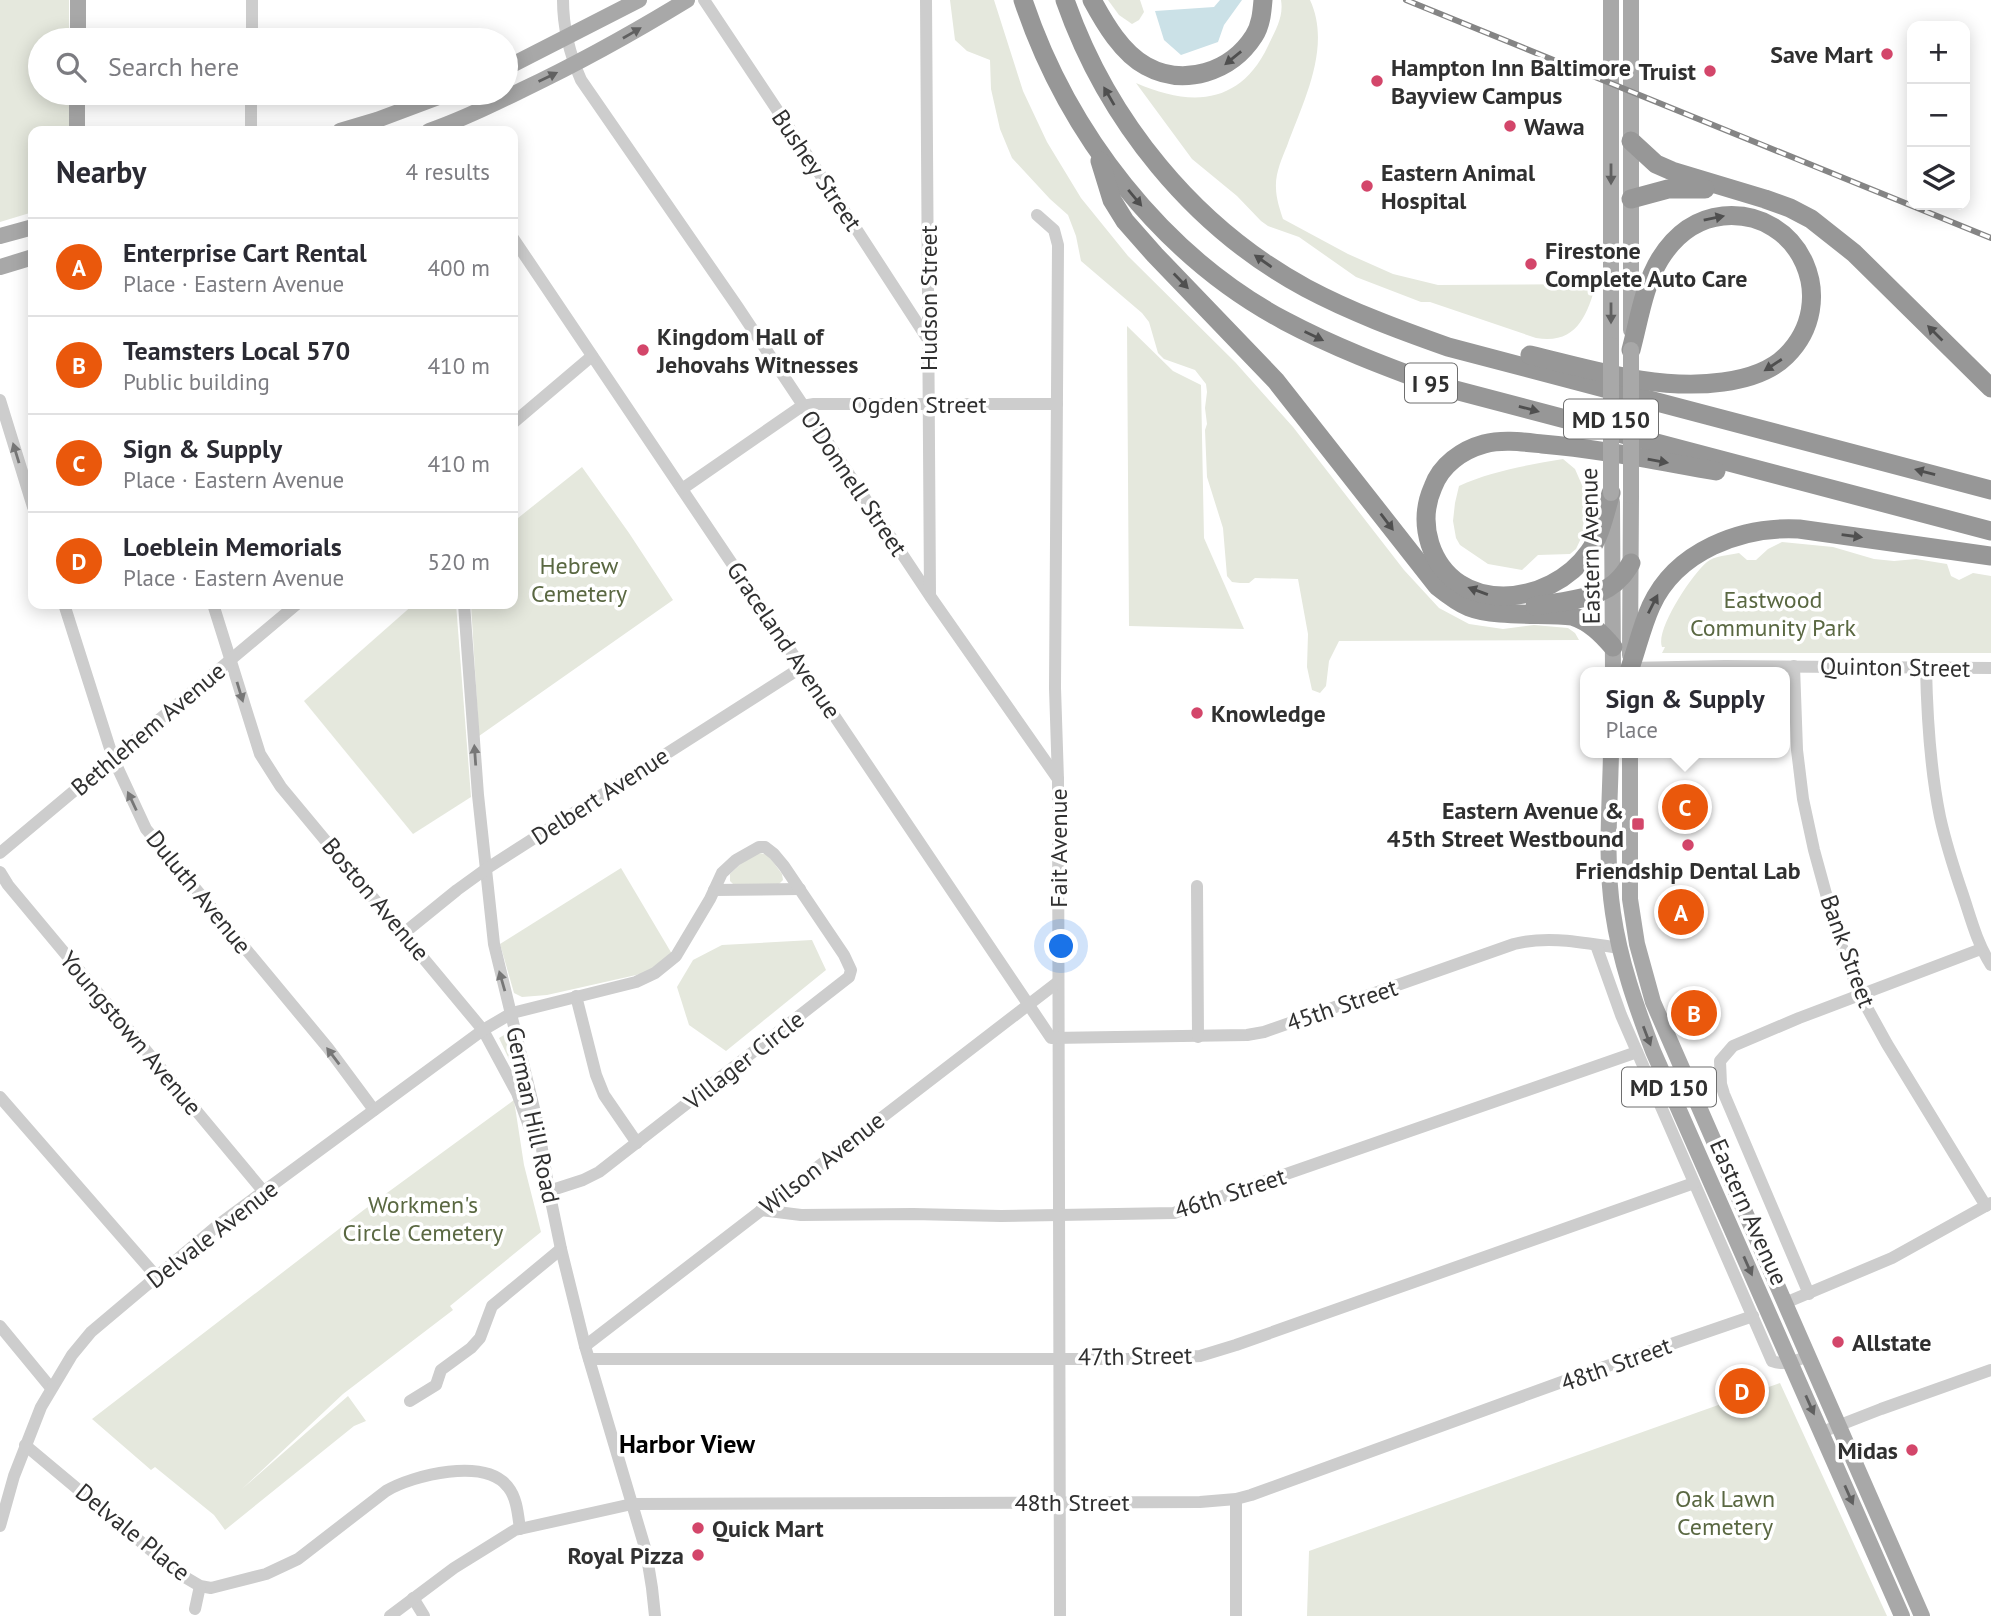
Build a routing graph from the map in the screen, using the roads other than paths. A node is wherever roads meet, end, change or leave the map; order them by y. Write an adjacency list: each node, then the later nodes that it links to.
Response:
1 (78, 0): 16 (main road)
2 (86, 0): 17 (main road)
3 (252, 0): 18 (street)
4 (563, 0): 19 (street, O'Donnell Street)
5 (654, 0): 15 (main road)
6 (687, 0): 21 (main road, one-way to 6)
7 (704, 0): 45 (street, Bushey Street)
8 (926, 0): 45 (street, Hudson Street)
9 (1023, 0): 34 (highway, I 95)
10 (1065, 0): 44 (highway, I 95, one-way to 10)
11 (1092, 0): 12 (highway, one-way to 11)
12 (1263, 0)
13 (1611, 0): 36 (main road, Eastern Avenue / MD 150, one-way to 36)
14 (1631, 0): 33 (main road, Eastern Avenue / MD 150)
15 (637, 1): 19 (main road)
16 (78, 28)
17 (86, 28)
18 (251, 28)
19 (568, 38): 20 (main road); 21 (street, O'Donnell Street)
20 (518, 62)
21 (575, 65): 22 (main road, one-way to 21); 52 (street, O'Donnell Street)
22 (518, 93)
23 (77, 105): 28 (main road)
24 (86, 105): 29 (main road)
25 (251, 105): 30 (street)
26 (417, 105): 31 (main road)
27 (494, 105): 32 (main road, one-way to 27)
28 (77, 126)
29 (86, 126)
30 (251, 126)
31 (356, 126)
32 (446, 126)
33 (1631, 141): 35 (highway); 37 (main road, Eastern Avenue / MD 150)
34 (1094, 144): 57 (highway, I 95, one-way to 57); 68 (highway, one-way to 68)
35 (1737, 190): 37 (highway); 48 (highway, one-way to 35)
36 (1611, 200): 37 (main road); 58 (main road, Eastern Avenue / MD 150, one-way to 58, bridge)
37 (1631, 200): 46 (main road, Eastern Avenue / MD 150)
38 (1037, 215): 51 (street, Fait Avenue)
39 (28, 228): 40 (main road)
40 (0, 236)
41 (518, 245): 47 (street, Graceland Avenue)
42 (28, 259): 43 (main road)
43 (0, 267)
44 (1344, 307): 46 (highway, one-way to 44); 55 (highway, I 95, one-way to 44)
45 (928, 340): 50 (street, Hudson Street)
46 (1631, 350): 58 (main road, Eastern Avenue / MD 150, bridge)
47 (592, 356): 53 (street); 54 (street, Graceland Avenue)
48 (1991, 388)
49 (0, 400): 56 (street, one-way to 49)
50 (929, 404): 51 (street, Ogden Street); 52 (street, Ogden Street); 63 (street, Hudson Street)
51 (1057, 404): 82 (street, Fait Avenue)
52 (802, 406): 54 (street); 63 (street, O'Donnell Street)
53 (518, 419)
54 (682, 489): 72 (street, Graceland Avenue)
55 (1991, 489)
56 (28, 491)
57 (1838, 491): 58 (highway, one-way to 57); 59 (highway, I 95)
58 (1621, 495): 61 (main road, Eastern Avenue / MD 150); 62 (main road, Eastern Avenue / MD 150)
59 (1991, 531)
60 (1991, 556): 75 (highway, one-way to 60)
61 (1631, 563): 62 (highway); 74 (main road, Eastern Avenue / MD 150)
62 (1614, 584): 68 (highway); 69 (main road, Eastern Avenue / MD 150)
63 (930, 596): 82 (street, O'Donnell Street)
64 (66, 609): 79 (street, Duluth Avenue)
65 (215, 609): 70 (street, Boston Avenue)
66 (291, 609): 70 (street, Bethlehem Avenue)
67 (464, 609): 84 (street, German Hill Road, one-way to 67)
68 (1503, 612): 69 (highway)
69 (1613, 647): 73 (main road, Eastern Avenue / MD 150)
70 (230, 660): 79 (street, Bethlehem Avenue); 91 (street, Boston Avenue, one-way to 91)
71 (1794, 666): 76 (street, Quinton Street); 77 (street, Quinton Street); 98 (street, Bank Street)
72 (802, 667): 84 (street, Delbert Avenue); 99 (street, Graceland Avenue)
73 (1622, 667)
74 (1624, 667)
75 (1626, 667)
76 (1760, 667)
77 (1926, 667): 78 (street, Quinton Street); 94 (street)
78 (1991, 668)
79 (113, 758): 83 (street, Bethlehem Avenue); 107 (street, Duluth Avenue, one-way to 79)
80 (1611, 758): 85 (main road, Eastern Avenue / MD 150)
81 (1630, 758): 90 (main road, Eastern Avenue / MD 150)
82 (1058, 780): 96 (street, Fait Avenue)
83 (0, 853)
84 (486, 869): 91 (street, Delbert Avenue); 100 (street, German Hill Road, one-way to 84)
85 (1610, 870): 90 (main road); 93 (main road, Eastern Avenue / MD 150)
86 (0, 872): 111 (street, Youngstown Avenue)
87 (1197, 886): 104 (street)
88 (800, 889): 89 (street); 89 (street, Villager Circle); 108 (street, Villager Circle)
89 (714, 890): 97 (street, Villager Circle)
90 (1634, 931): 102 (main road, Eastern Avenue / MD 150)
91 (404, 933): 101 (street, Boston Avenue)
92 (1597, 945): 93 (street, 45th Street); 104 (street, 45th Street); 105 (street, Eastern Avenue)
93 (1620, 948): 102 (main road); 119 (main road, Eastern Avenue / MD 150, one-way to 119)
94 (1981, 949): 95 (street); 98 (street)
95 (1991, 965)
96 (1058, 982): 99 (street, Wilson Avenue); 103 (street, Fait Avenue)
97 (576, 996): 100 (street, Villager Circle); 108 (street)
98 (1860, 996): 112 (street, Bank Street); 117 (street, Eastern Avenue)
99 (1029, 1004): 103 (street, Graceland Avenue); 113 (street, Wilson Avenue)
100 (512, 1013): 101 (street, Delvale Avenue); 110 (street, German Hill Road)
101 (483, 1030): 107 (street, Delvale Avenue); 110 (street, Boston Avenue)
102 (1665, 1034): 118 (main road, Eastern Avenue / MD 150)
103 (1058, 1037): 104 (street, 45th Street); 114 (street, Fait Avenue)
104 (1198, 1037)
105 (1637, 1052): 109 (street, Eastern Avenue); 114 (street, 46th Street)
106 (0, 1097): 116 (street)
107 (374, 1110): 111 (street, Delvale Avenue)
108 (637, 1143): 110 (street, Villager Circle)
109 (1694, 1183): 119 (street, Eastern Avenue); 123 (street, 47th Street)
110 (549, 1191): 115 (street, German Hill Road)
111 (264, 1192): 116 (street, Delvale Avenue)
112 (1989, 1205): 117 (street)
113 (761, 1210): 114 (street, 46th Street); 121 (street, Wilson Avenue)
114 (1058, 1215): 123 (street, Fait Avenue)
115 (561, 1249): 121 (street, German Hill Road); 128 (street)
116 (156, 1276): 127 (street, Delvale Avenue)
117 (1810, 1294): 118 (street)
118 (1785, 1303): 119 (main road); 122 (main road, Eastern Avenue / MD 150)
119 (1760, 1313): 125 (main road, Eastern Avenue / MD 150); 132 (street, 48th Street)
120 (0, 1326): 127 (street)
121 (585, 1346): 124 (street, German Hill Road)
122 (1808, 1356): 125 (street); 129 (main road, Eastern Avenue / MD 150)
123 (1060, 1358): 124 (street, 47th Street); 133 (street, Fait Avenue)
124 (589, 1359): 134 (street, German Hill Road)
125 (1791, 1363): 130 (main road, Eastern Avenue / MD 150, one-way to 130)
126 (1991, 1370): 129 (street)
127 (51, 1388): 131 (street, Delvale Avenue)
128 (410, 1401)
129 (1839, 1425): 130 (street); 146 (main road, Eastern Avenue / MD 150)
130 (1822, 1432): 145 (main road, Eastern Avenue / MD 150, one-way to 145)
131 (25, 1445): 135 (street, Delvale Avenue); 137 (street, Delvale Place)
132 (1236, 1499): 133 (street, 48th Street); 144 (street)
133 (1060, 1502): 134 (street, 48th Street); 143 (street, Fait Avenue)
134 (632, 1504): 136 (street, 48th Street); 142 (street, German Hill Road)
135 (1, 1521)
136 (520, 1529): 137 (street, Delvale Place); 138 (street, 48th Street)
137 (200, 1586): 139 (street)
138 (413, 1598): 140 (street, 48th Street); 141 (street)
139 (195, 1609)
140 (390, 1616)
141 (424, 1616)
142 (655, 1616)
143 (1060, 1616)
144 (1236, 1616)
145 (1902, 1616)
146 (1922, 1616)

